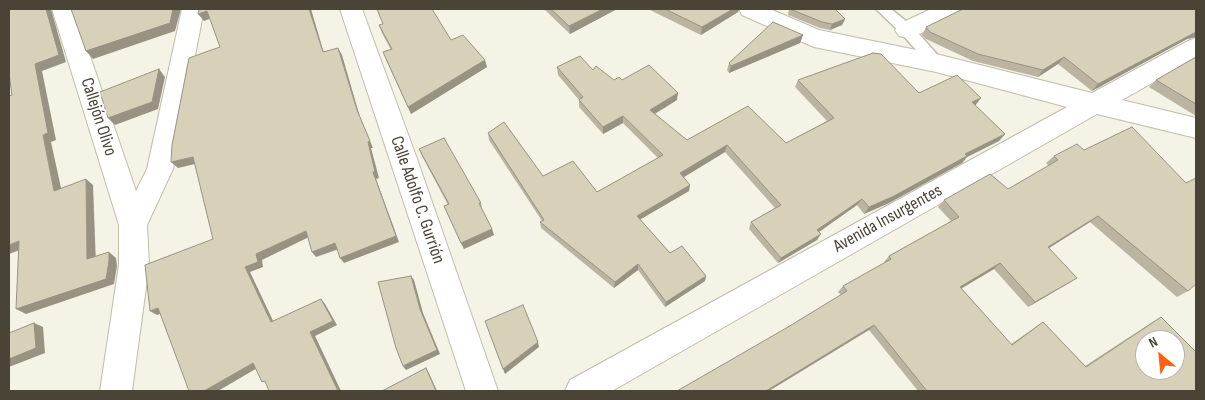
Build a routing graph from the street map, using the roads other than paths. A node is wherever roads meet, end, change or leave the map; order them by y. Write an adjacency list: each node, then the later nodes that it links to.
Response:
1 (63, 9): 12 (street, Callejón Olivo)
2 (193, 9): 12 (street)
3 (351, 9): 14 (street, Calle Adolfo C. Gurrión)
4 (750, 9): 9 (street)
5 (883, 9): 7 (lane)
6 (950, 9): 7 (street)
7 (907, 30): 9 (lane)
8 (1196, 47): 10 (street, Avenida Insurgentes)
9 (936, 63): 10 (street)
10 (1095, 103): 11 (street); 15 (street, Avenida Insurgentes)
11 (1196, 128)
12 (133, 225): 13 (street)
13 (116, 391)
14 (482, 391)
15 (581, 391)

